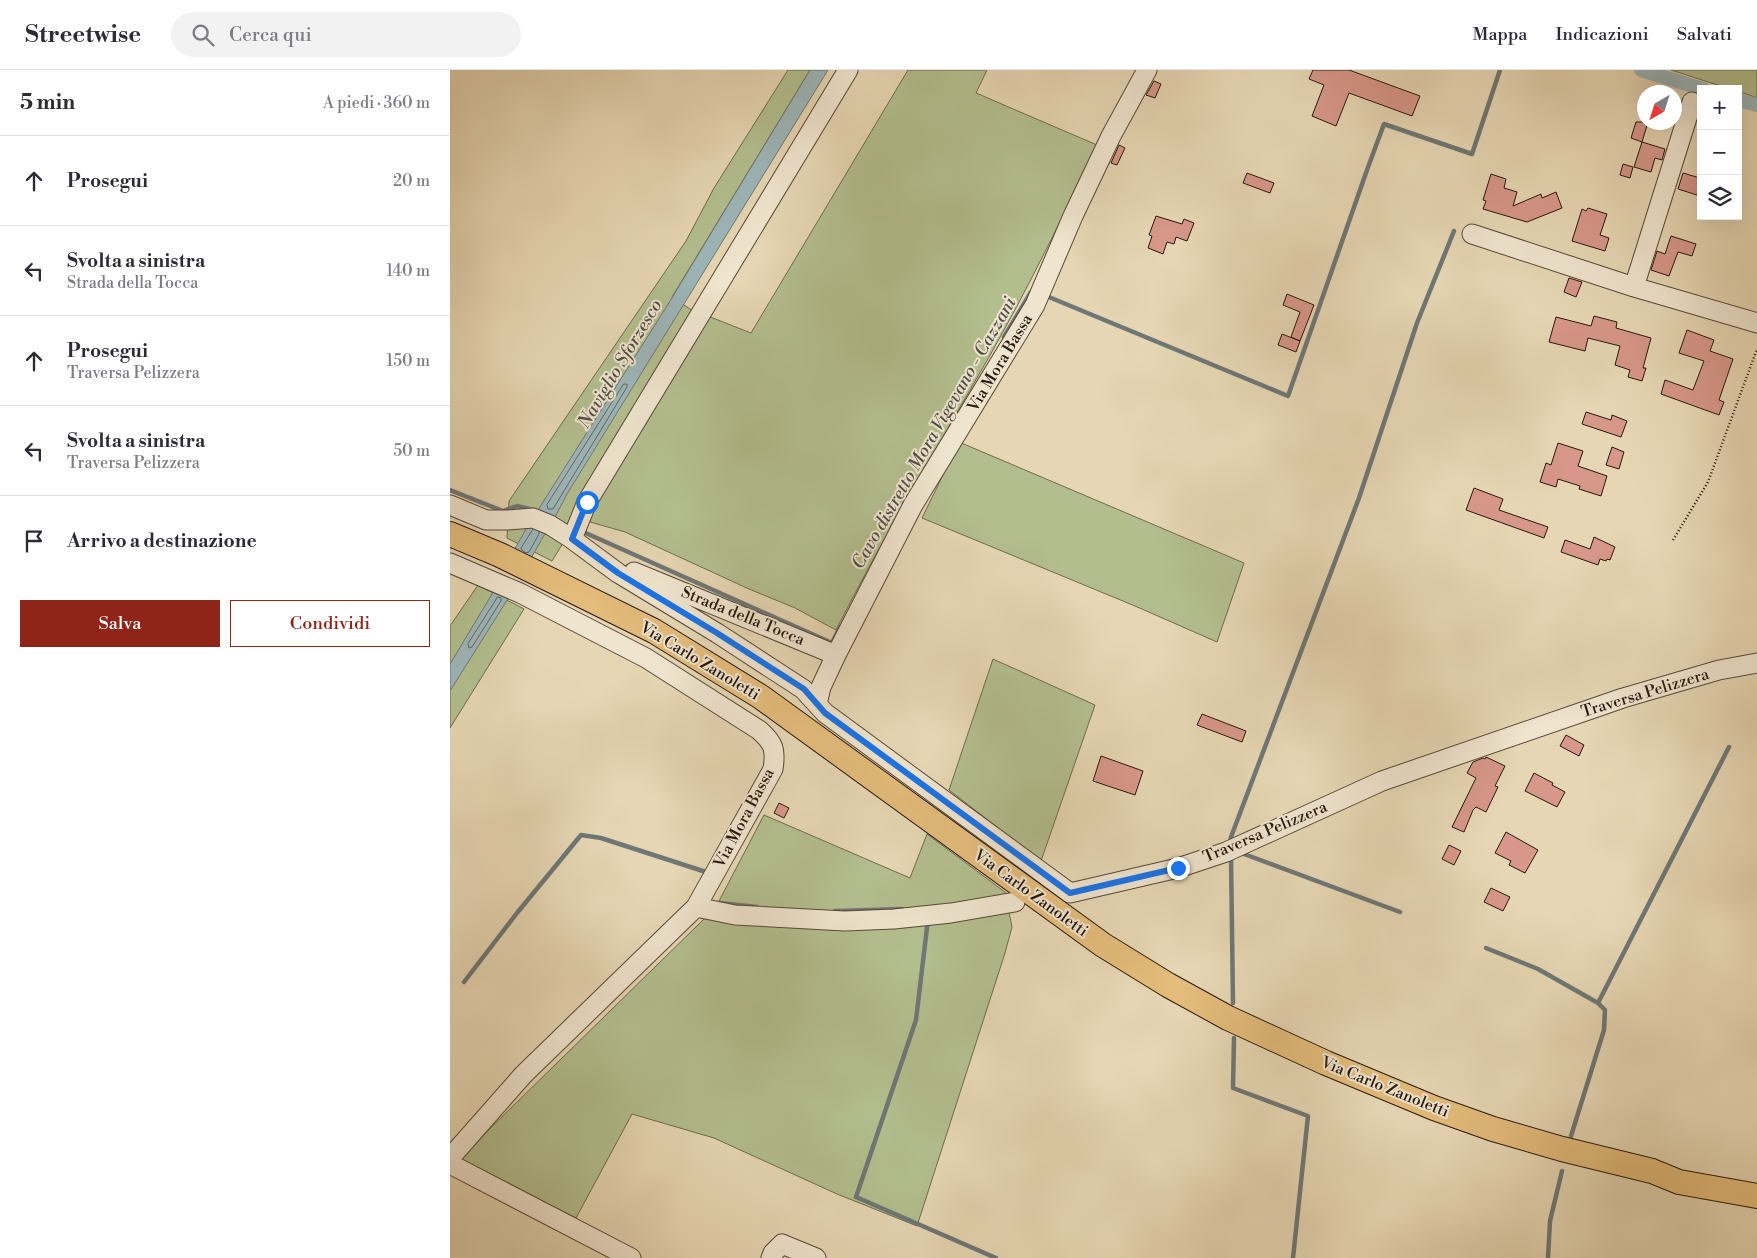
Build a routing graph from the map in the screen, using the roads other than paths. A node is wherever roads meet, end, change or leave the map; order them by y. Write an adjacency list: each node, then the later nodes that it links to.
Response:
1 (848, 70): 8 (street)
2 (1147, 70): 12 (street, Via Mora Bassa)
3 (1692, 102): 5 (street)
4 (1472, 234): 5 (street)
5 (1634, 287): 6 (street)
6 (1757, 323)
7 (450, 505): 8 (street, Strada della Tocca)
8 (574, 532): 10 (street, Strada della Tocca)
9 (450, 534): 19 (main road, Via Carlo Zanoletti)
10 (594, 556): 12 (street, Strada della Tocca); 14 (street, Strada della Tocca)
11 (450, 563): 15 (street, Via Mora Bassa)
12 (836, 655): 14 (street, Via Mora Bassa)
13 (1757, 663): 14 (street, Traversa Pelizzera)
14 (816, 704)
15 (699, 902): 16 (street); 17 (street, Via Mora Bassa)
16 (1015, 902)
17 (450, 1158)
18 (450, 1164): 22 (street)
19 (1652, 1171): 20 (main road, Via Carlo Zanoletti); 21 (main road, Via Carlo Zanoletti)
20 (1757, 1182)
21 (1757, 1196)
22 (631, 1258)
23 (771, 1258): 24 (street)
24 (816, 1258)

